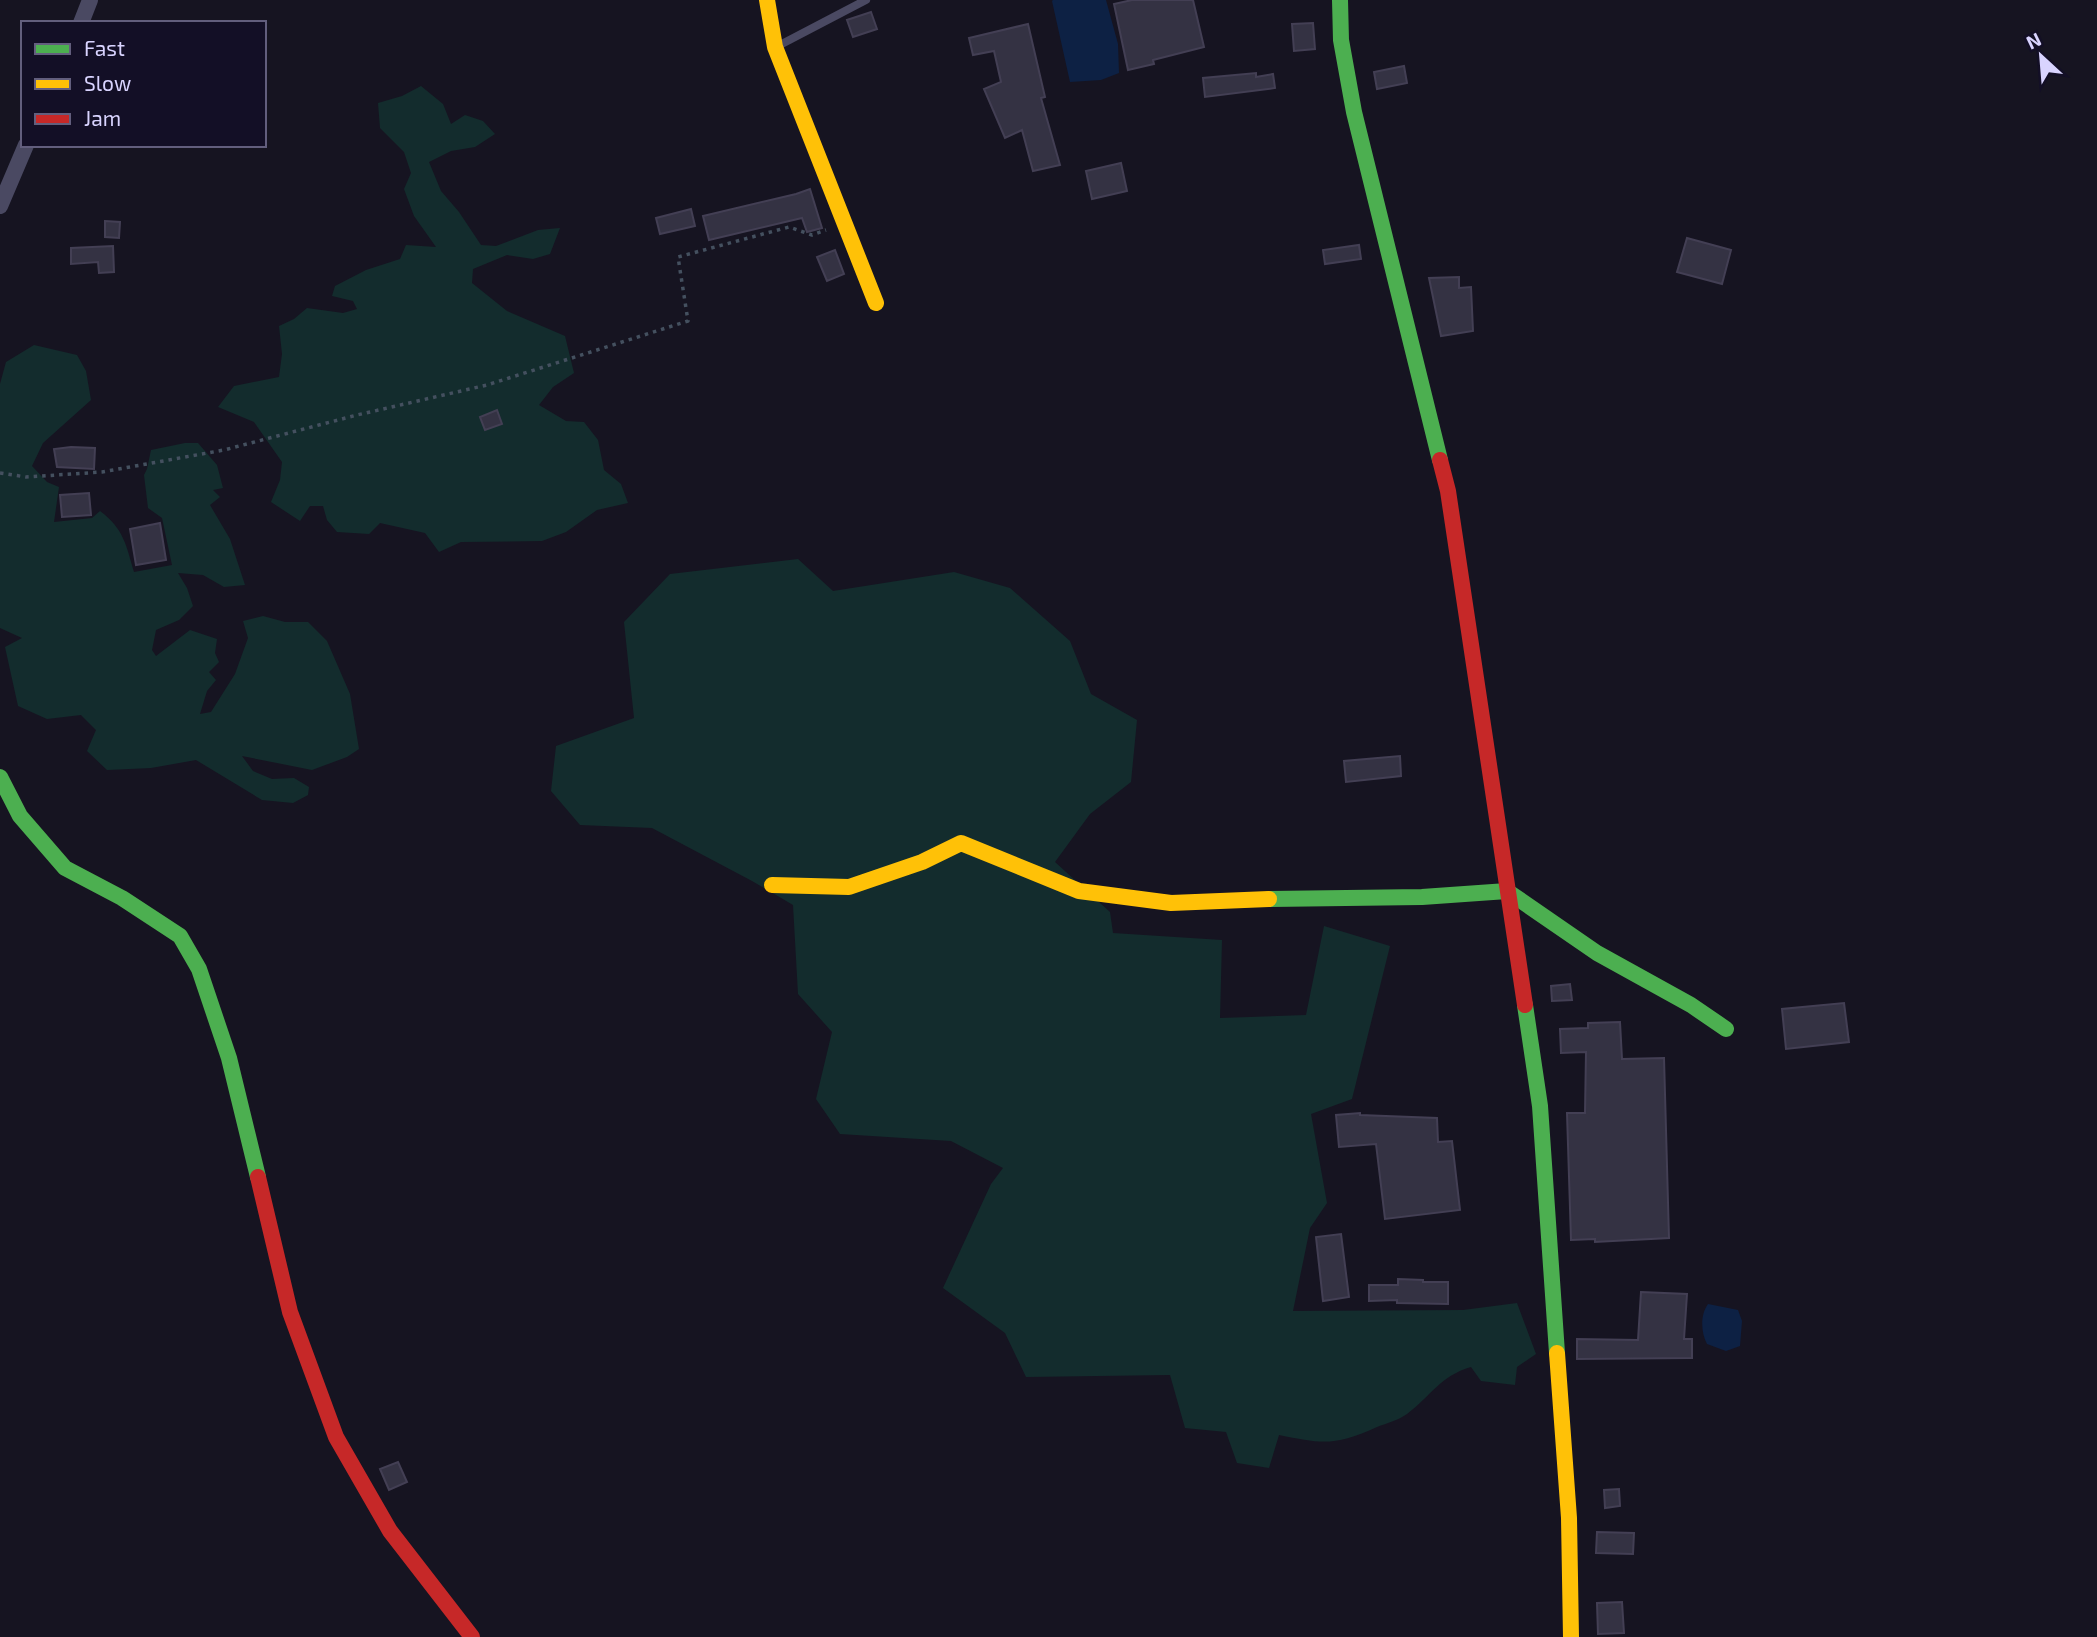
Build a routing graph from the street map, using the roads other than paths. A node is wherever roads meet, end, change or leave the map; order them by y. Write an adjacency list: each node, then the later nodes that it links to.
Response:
1 (90, 0): 5 (street)
2 (767, 0): 6 (street)
3 (866, 0): 6 (lane)
4 (1340, 0): 12 (street)
5 (82, 21)
6 (775, 47): 9 (street)
7 (25, 147): 8 (street)
8 (0, 206)
9 (876, 303)
10 (0, 776): 14 (street)
11 (772, 885): 12 (street)
12 (1507, 891): 13 (street); 15 (street)
13 (1726, 1029)
14 (472, 1637)
15 (1571, 1637)

